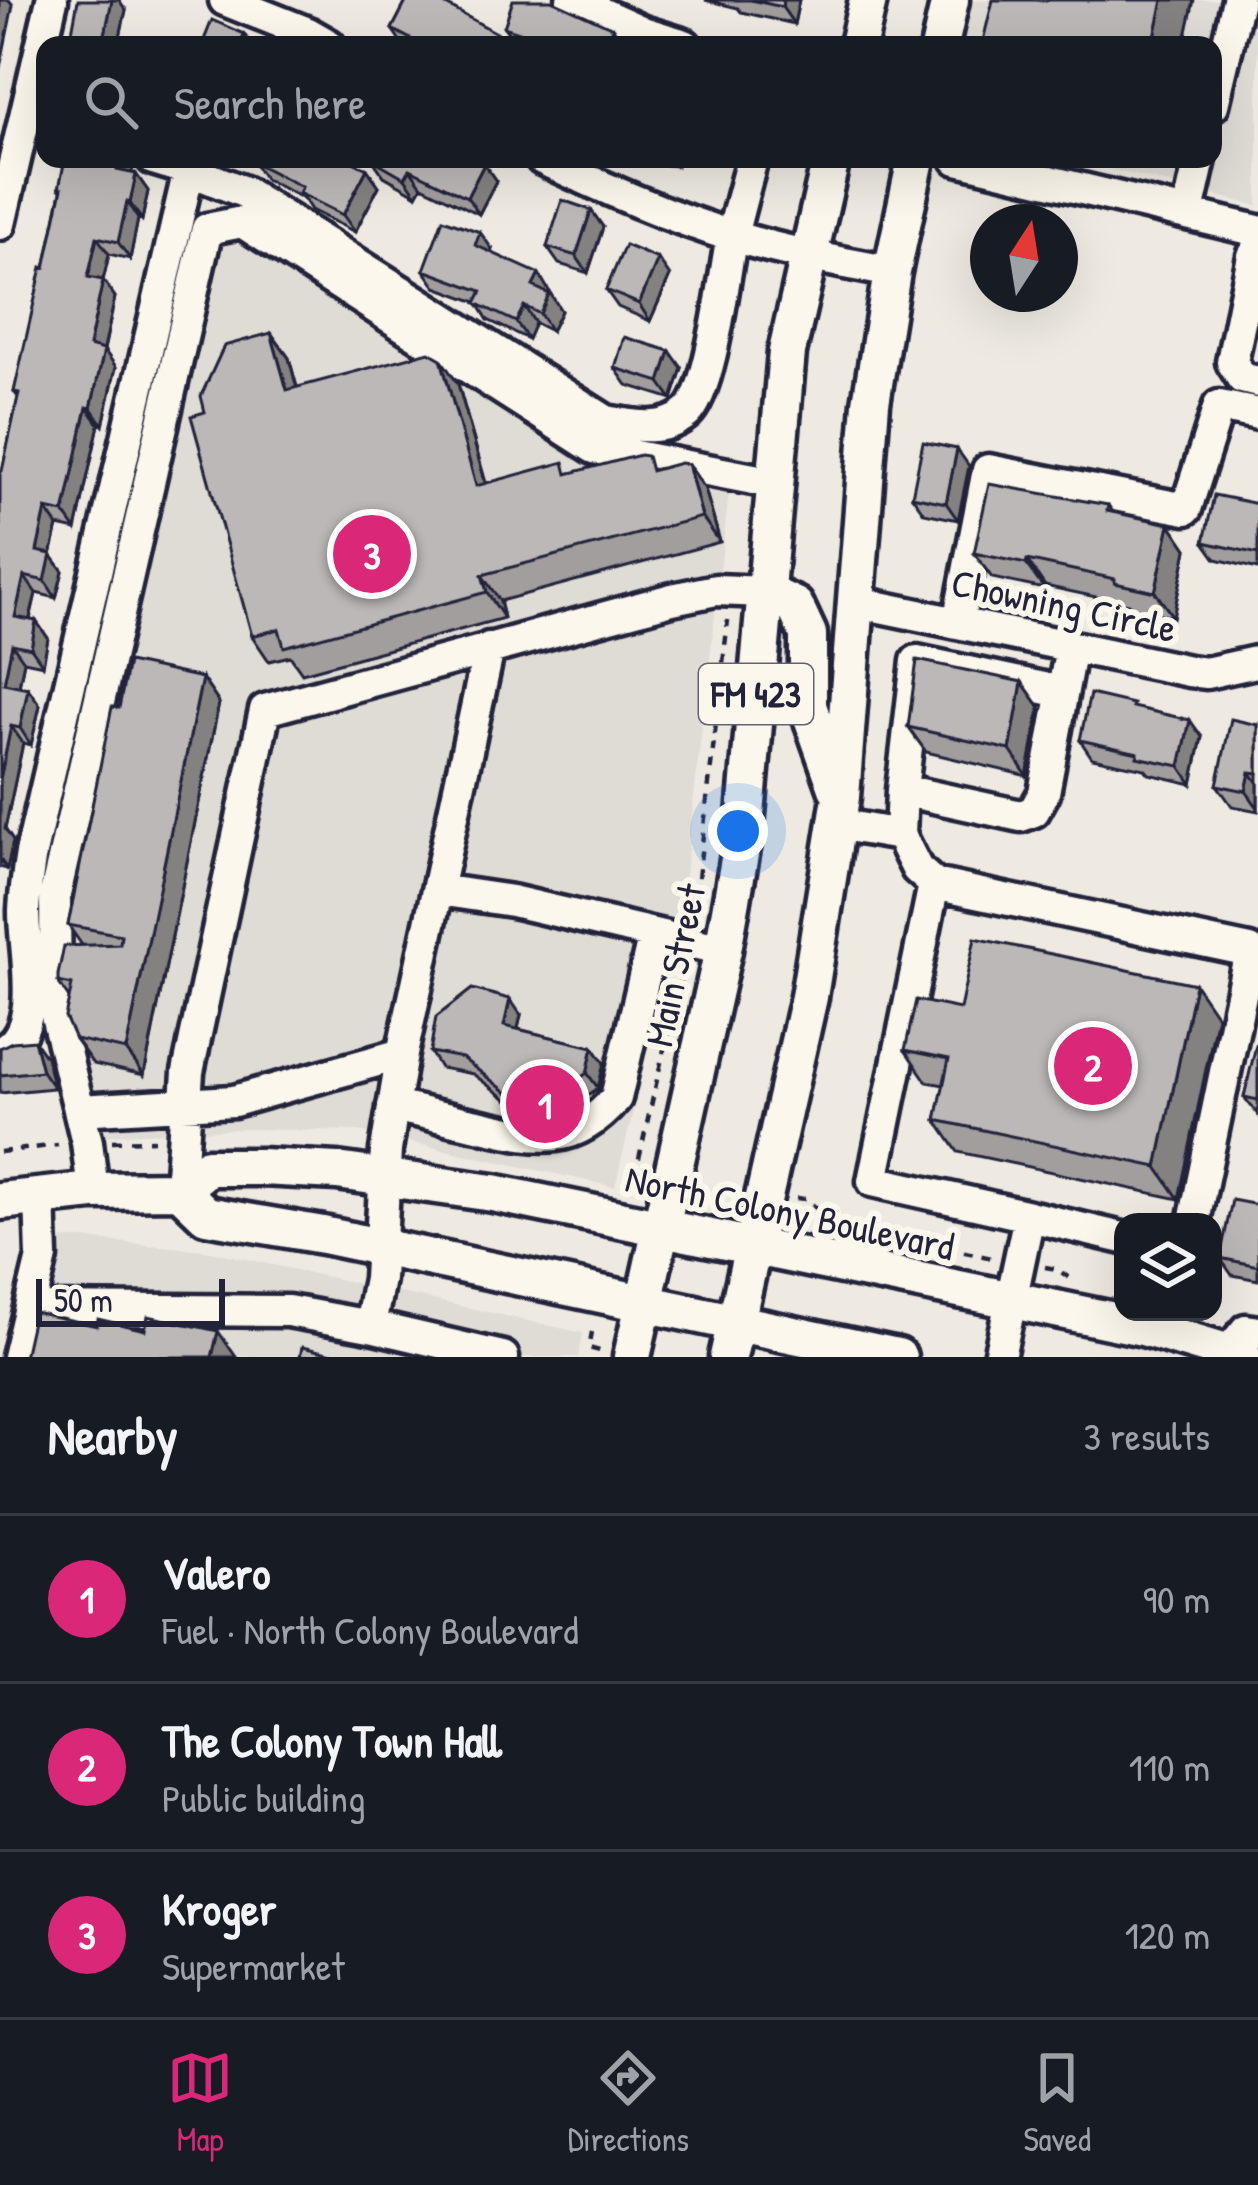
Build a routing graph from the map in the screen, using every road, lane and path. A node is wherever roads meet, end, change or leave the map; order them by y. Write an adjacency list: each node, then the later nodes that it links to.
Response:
1 (52, 0): 7 (street)
2 (225, 0): 8 (street)
3 (572, 0): 9 (street)
4 (868, 0): 10 (main road)
5 (950, 0): 11 (main road)
6 (1238, 0): 13 (street)
7 (43, 36)
8 (313, 36)
9 (656, 36)
10 (860, 36)
11 (942, 36)
12 (36, 67): 14 (street)
13 (1222, 68)
14 (23, 122): 24 (street)
15 (182, 168): 22 (street)
16 (561, 168): 26 (street)
17 (750, 168): 26 (street)
18 (829, 168): 28 (main road, Main Street / FM 423)
19 (914, 168): 29 (main road, FM 423)
20 (996, 168): 23 (street)
21 (1198, 168): 23 (street)
22 (189, 170): 26 (street); 47 (street)
23 (1188, 212): 25 (street)
24 (0, 224)
25 (1258, 230)
26 (732, 236): 28 (street)
27 (1258, 249): 30 (street)
28 (808, 256): 29 (street); 32 (main road, Main Street / FM 423)
29 (892, 272): 34 (main road, FM 423)
30 (1258, 382)
31 (1258, 414): 35 (street)
32 (774, 483): 33 (main road, Main Street / FM 423); 51 (street)
33 (748, 590): 37 (street); 41 (main road); 46 (path); 46 (main road, Main Street / FM 423)
34 (856, 602): 35 (street, Chowning Circle); 41 (main road, FM 423)
35 (958, 623): 36 (street, Chowning Circle)
36 (1071, 647): 38 (street, Chowning Circle); 39 (street)
37 (489, 648): 44 (street); 49 (street)
38 (1256, 662)
39 (1062, 692): 40 (street); 40 (street)
40 (902, 790): 42 (street)
41 (838, 811): 42 (street); 66 (main road, FM 423)
42 (900, 836): 43 (street)
43 (934, 884): 62 (street); 63 (street)
44 (438, 890): 45 (street); 48 (street)
45 (654, 934): 46 (street); 50 (street)
46 (706, 946): 58 (path); 64 (main road, Main Street / FM 423)
47 (0, 1052)
48 (402, 1054): 49 (street); 50 (street)
49 (184, 1105): 51 (street); 52 (street)
50 (393, 1106): 55 (street)
51 (79, 1110): 53 (street)
52 (183, 1139): 53 (path); 56 (street)
53 (87, 1142): 54 (path); 57 (street)
54 (0, 1152)
55 (385, 1176): 56 (main road, North Colony Boulevard); 64 (main road, North Colony Boulevard); 67 (street)
56 (180, 1190): 57 (main road, North Colony Boulevard); 67 (main road)
57 (94, 1191): 59 (main road, North Colony Boulevard)
58 (615, 1192)
59 (40, 1195): 61 (main road, North Colony Boulevard); 72 (street)
60 (796, 1198): 68 (path)
61 (0, 1201)
62 (1196, 1213)
63 (1029, 1216): 65 (street); 68 (street)
64 (661, 1227): 66 (main road, North Colony Boulevard); 71 (main road, Main Street / FM 423)
65 (1114, 1236)
66 (754, 1246): 70 (main road, North Colony Boulevard); 75 (main road, FM 423)
67 (382, 1248): 71 (main road); 73 (street)
68 (1018, 1263): 69 (path); 70 (street)
69 (1078, 1284)
70 (1010, 1300): 76 (main road, North Colony Boulevard); 81 (street)
71 (645, 1304): 75 (main road); 77 (main road, Main Street / FM 423)
72 (30, 1309): 73 (street); 78 (street)
73 (370, 1326): 79 (street)
74 (592, 1332): 77 (path)
75 (732, 1340): 80 (main road)
76 (1243, 1347)
77 (618, 1354)
78 (18, 1357)
79 (503, 1357)
80 (898, 1357)
81 (999, 1357)

